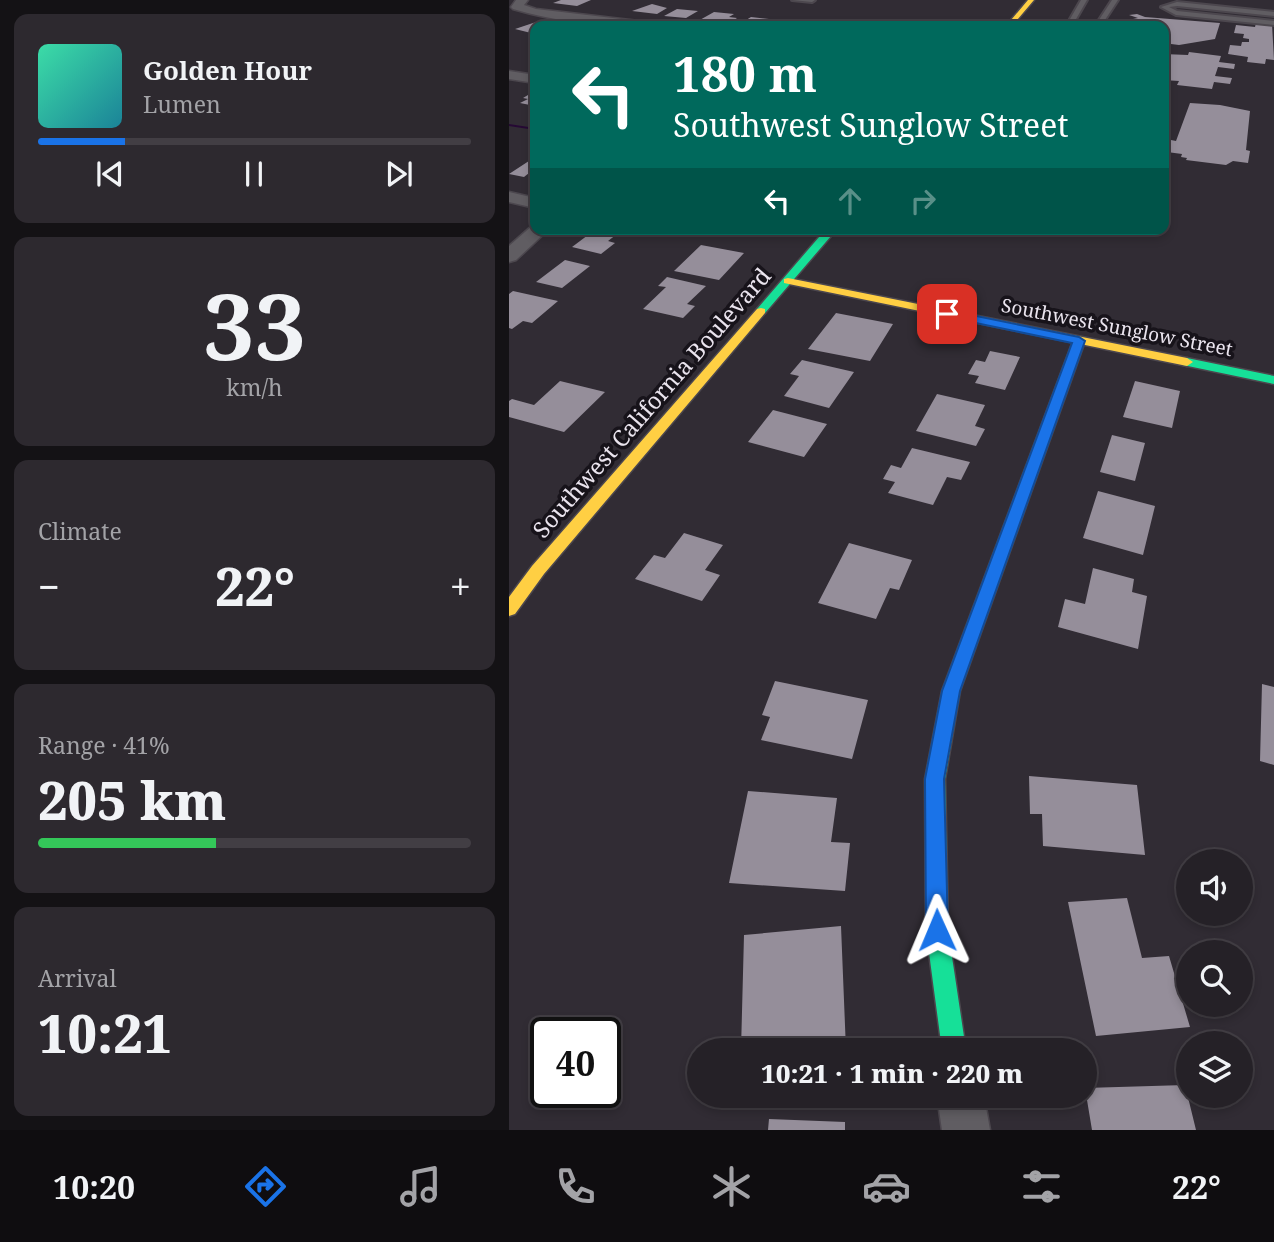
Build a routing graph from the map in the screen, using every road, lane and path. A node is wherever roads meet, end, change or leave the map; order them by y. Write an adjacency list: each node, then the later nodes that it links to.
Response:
1 (795, 0): 2 (lane)
2 (812, 0)
3 (1031, 0): 12 (street)
4 (1084, 0): 13 (lane)
5 (1115, 0): 14 (lane)
6 (1201, 0): 9 (lane)
7 (1168, 2): 10 (lane); 15 (lane)
8 (519, 3): 11 (street)
9 (1274, 7)
10 (1274, 14)
11 (607, 21)
12 (1013, 21)
13 (1071, 21)
14 (1101, 21)
15 (1274, 23)
16 (509, 75): 17 (street)
17 (530, 78)
18 (509, 197): 19 (street)
19 (530, 202)
20 (533, 235): 22 (street)
21 (827, 235): 23 (street, Southwest California Boulevard)
22 (509, 256)
23 (788, 281): 24 (street, Southwest Sunglow Street); 26 (street, Southwest California Boulevard)
24 (1079, 341): 25 (street, Southwest Sunglow Street); 27 (street)
25 (1274, 380)
26 (509, 609)
27 (952, 1038)
28 (963, 1108): 29 (street)
29 (966, 1130)

